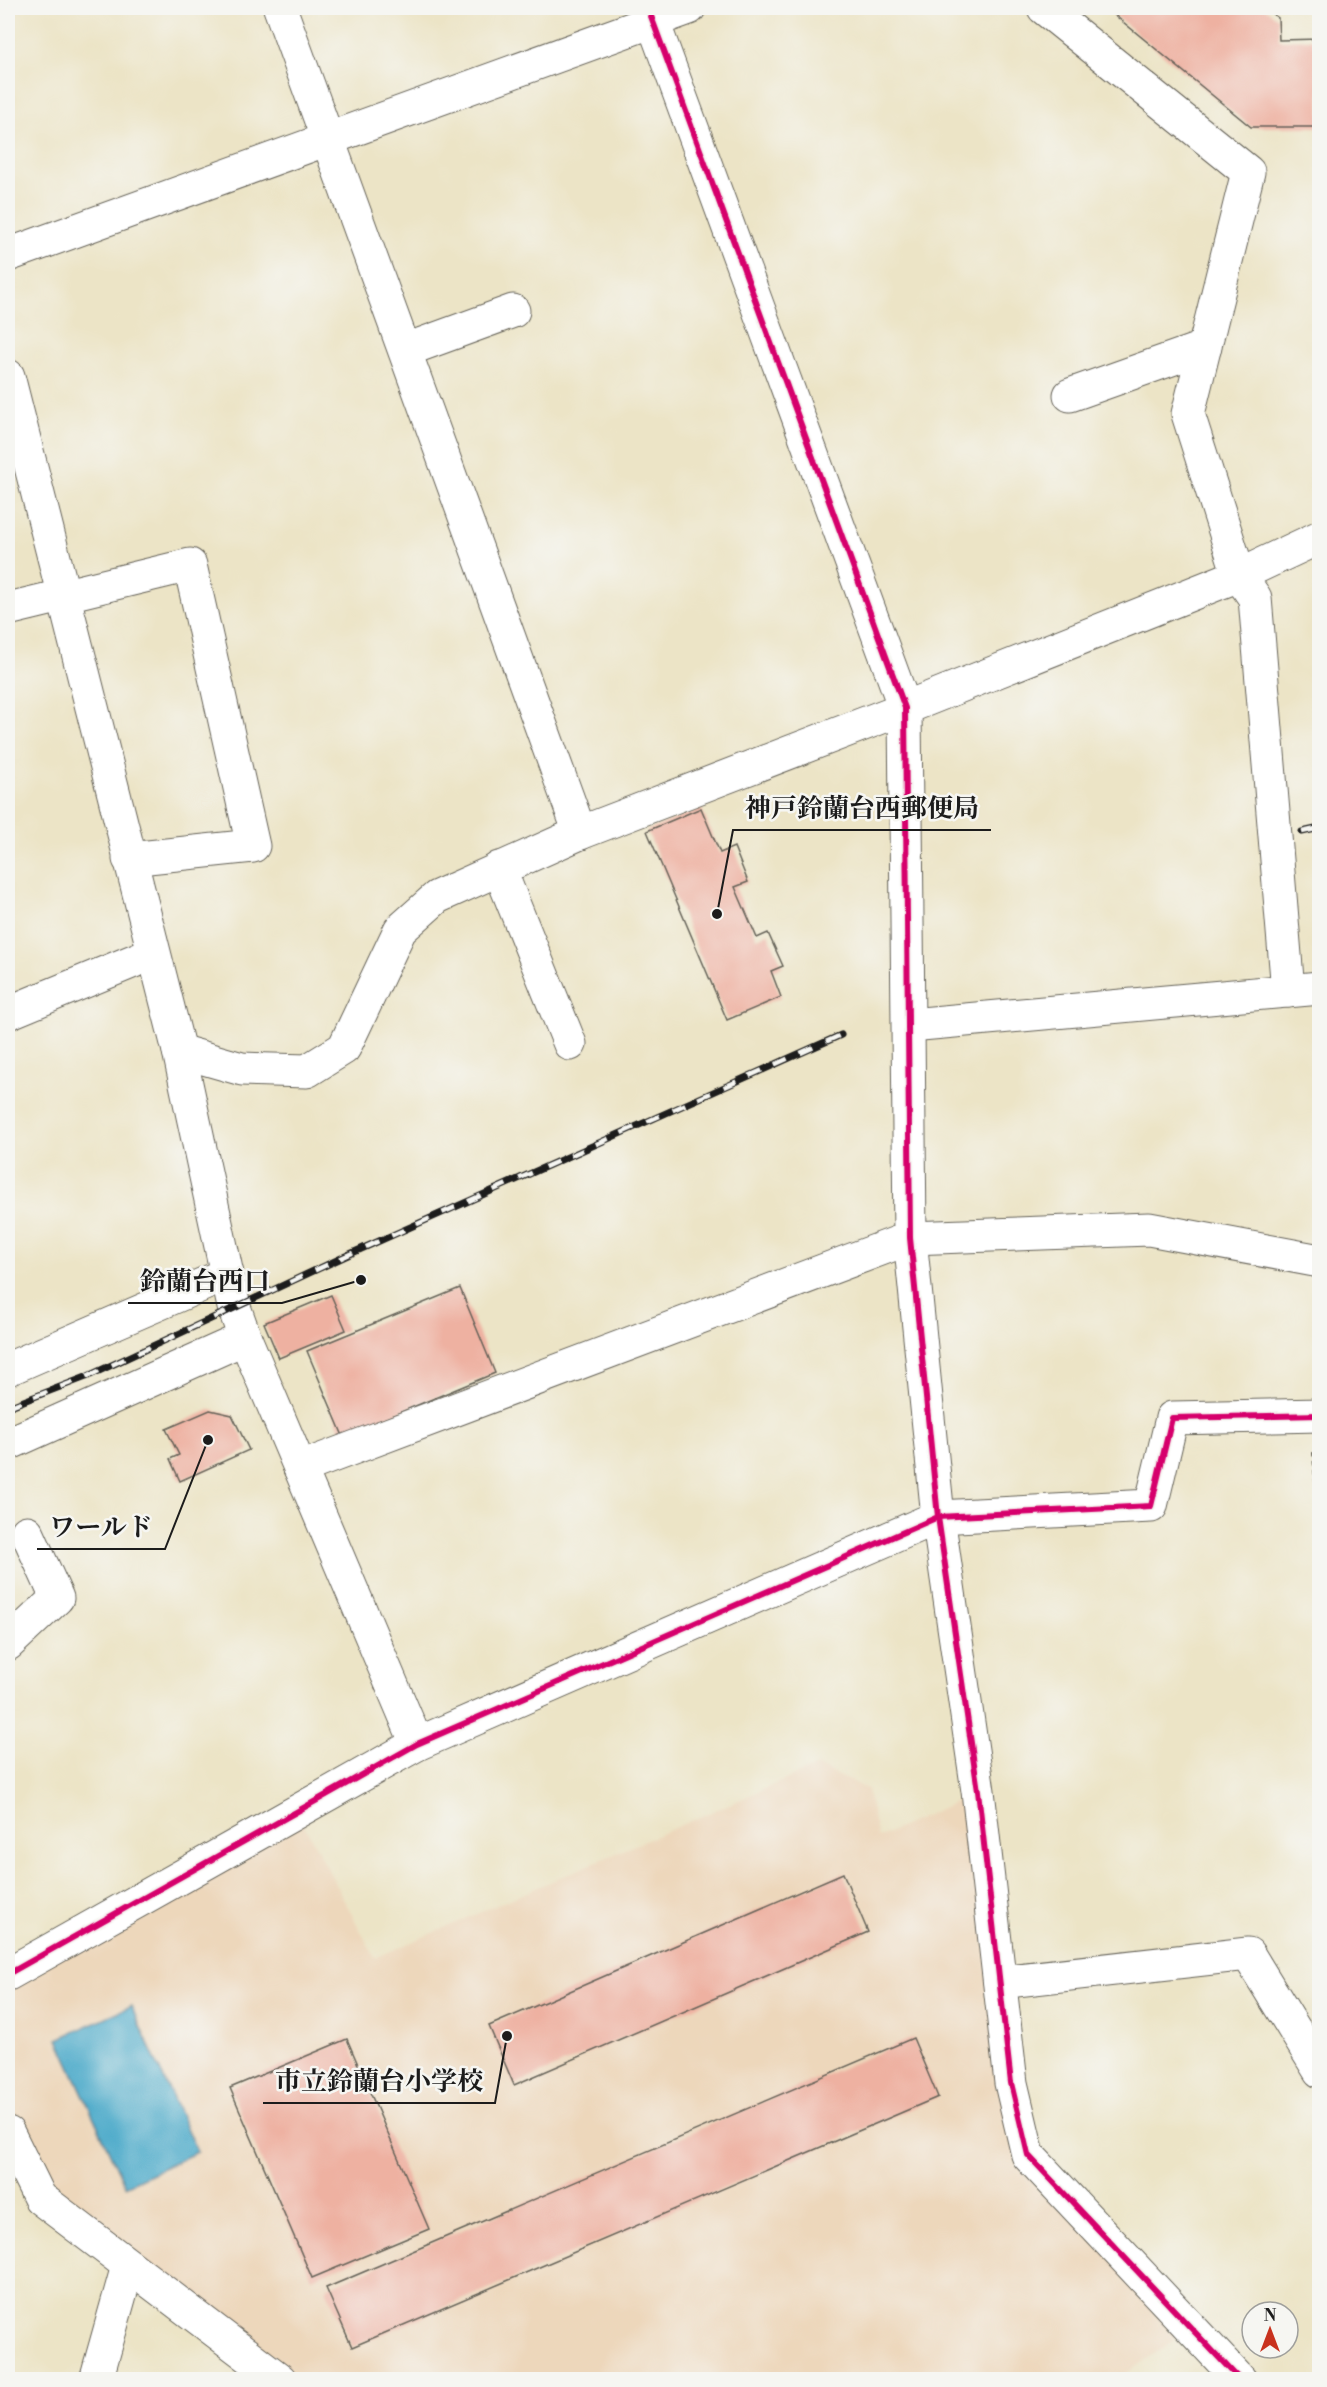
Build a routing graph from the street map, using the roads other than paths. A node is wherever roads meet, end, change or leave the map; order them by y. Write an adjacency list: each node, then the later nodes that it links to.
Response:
1 (279, 8): 5 (street)
2 (689, 8): 4 (street)
3 (1044, 8): 8 (street)
4 (651, 14): 5 (street); 16 (street)
5 (328, 139): 6 (street); 9 (street)
6 (8, 255)
7 (513, 311): 9 (street)
8 (1205, 347): 11 (street); 13 (street)
9 (406, 350): 17 (street)
10 (8, 376): 14 (street)
11 (1070, 395)
12 (1320, 537): 13 (street)
13 (1239, 575): 16 (street); 21 (street)
14 (63, 594): 15 (street); 18 (street); 18 (street)
15 (8, 609)
16 (905, 708): 17 (street); 23 (street)
17 (580, 833): 19 (street)
18 (129, 859): 20 (street)
19 (499, 868): 24 (street); 25 (street)
20 (153, 953): 22 (street); 25 (street)
21 (1304, 989): 23 (street)
22 (8, 1014)
23 (910, 1025): 26 (street)
24 (570, 1044)
25 (179, 1051): 28 (street)
26 (910, 1238): 27 (street); 33 (street); 34 (street)
27 (1320, 1261)
28 (227, 1274): 29 (street); 30 (street)
29 (245, 1338): 32 (street); 33 (street)
30 (8, 1369)
31 (1319, 1415): 34 (street)
32 (8, 1444)
33 (300, 1468): 37 (street)
34 (938, 1517): 37 (street); 39 (street)
35 (27, 1532): 36 (street)
36 (8, 1644)
37 (417, 1744): 38 (street)
38 (8, 1974)
39 (1000, 1982): 40 (street); 45 (street)
40 (1320, 2071)
41 (8, 2133): 42 (street)
42 (128, 2266): 43 (street); 44 (street)
43 (96, 2379)
44 (280, 2379)
45 (1240, 2379)

